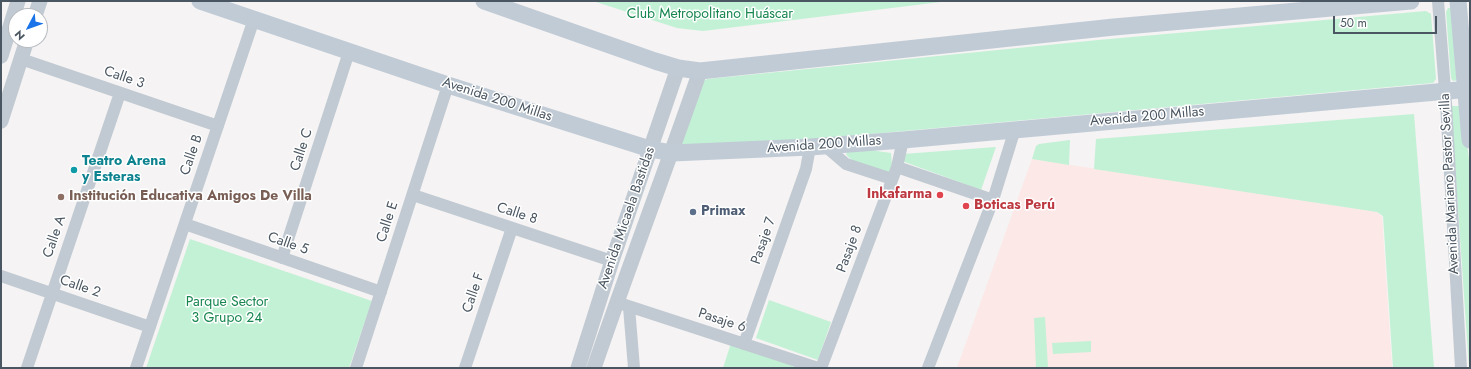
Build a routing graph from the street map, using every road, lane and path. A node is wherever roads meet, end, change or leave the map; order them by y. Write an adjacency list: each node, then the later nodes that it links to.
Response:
1 (18, 1): 10 (street)
2 (200, 1): 7 (main road, Avenida 200 Millas)
3 (484, 1): 12 (main road)
4 (1411, 1): 13 (main road)
5 (1438, 1): 16 (street, Avenida Mariano Pastor Sevilla)
6 (1458, 1): 15 (main road, Avenida Mariano Pastor Sevilla)
7 (254, 19): 9 (main road, Avenida 200 Millas); 19 (street, Calle B)
8 (24, 48): 11 (street)
9 (349, 52): 14 (main road, Avenida 200 Millas); 32 (street, Calle C)
10 (1, 55)
11 (21, 59): 17 (street, Calle 3); 18 (street)
12 (678, 68): 13 (main road); 24 (street, Avenida Micaela Bastidas)
13 (700, 71): 25 (street, Avenida Micaela Bastidas)
14 (448, 85): 24 (main road, Avenida 200 Millas); 28 (street, Calle E)
15 (1468, 89): 16 (main road, Avenida 200 Millas); 22 (main road, Avenida Mariano Pastor Sevilla)
16 (1445, 91): 20 (main road, Avenida 200 Millas); 49 (street, Avenida Mariano Pastor Sevilla)
17 (120, 93): 19 (street, Calle 3); 36 (street, Calle A)
18 (1, 121)
19 (218, 126): 30 (street, Calle B)
20 (1015, 129): 21 (main road, Avenida 200 Millas); 29 (street)
21 (903, 140): 23 (main road, Avenida 200 Millas); 26 (street, Pasaje 8)
22 (1470, 140)
23 (818, 146): 25 (main road, Avenida 200 Millas); 27 (street); 39 (street, Pasaje 7)
24 (650, 149): 25 (main road, Avenida 200 Millas); 33 (street, Avenida Micaela Bastidas)
25 (672, 153): 37 (street, Avenida Micaela Bastidas)
26 (897, 167): 27 (street, Pasaje 8); 29 (street)
27 (892, 179): 47 (street, Pasaje 8)
28 (413, 195): 31 (street, Calle 8); 35 (street, Calle E)
29 (993, 200): 48 (street)
30 (185, 224): 32 (street, Calle 5); 38 (street, Calle B)
31 (512, 228): 33 (street, Calle 8); 43 (street, Calle F)
32 (282, 258): 35 (street, Calle 5)
33 (612, 261): 44 (street, Avenida Micaela Bastidas)
34 (1, 276): 36 (street, Calle 2)
35 (381, 292): 42 (street, Calle E)
36 (52, 293): 38 (street, Calle 2); 40 (street, Calle A)
37 (622, 304): 39 (street, Pasaje 6); 45 (street, Avenida Micaela Bastidas); 46 (street)
38 (150, 327): 41 (street, Calle B)
39 (744, 344): 47 (street, Pasaje 6)
40 (27, 368)
41 (136, 368)
42 (356, 368)
43 (465, 368)
44 (578, 368)
45 (594, 368)
46 (634, 368)
47 (820, 368)
48 (928, 368)
49 (1461, 368)

